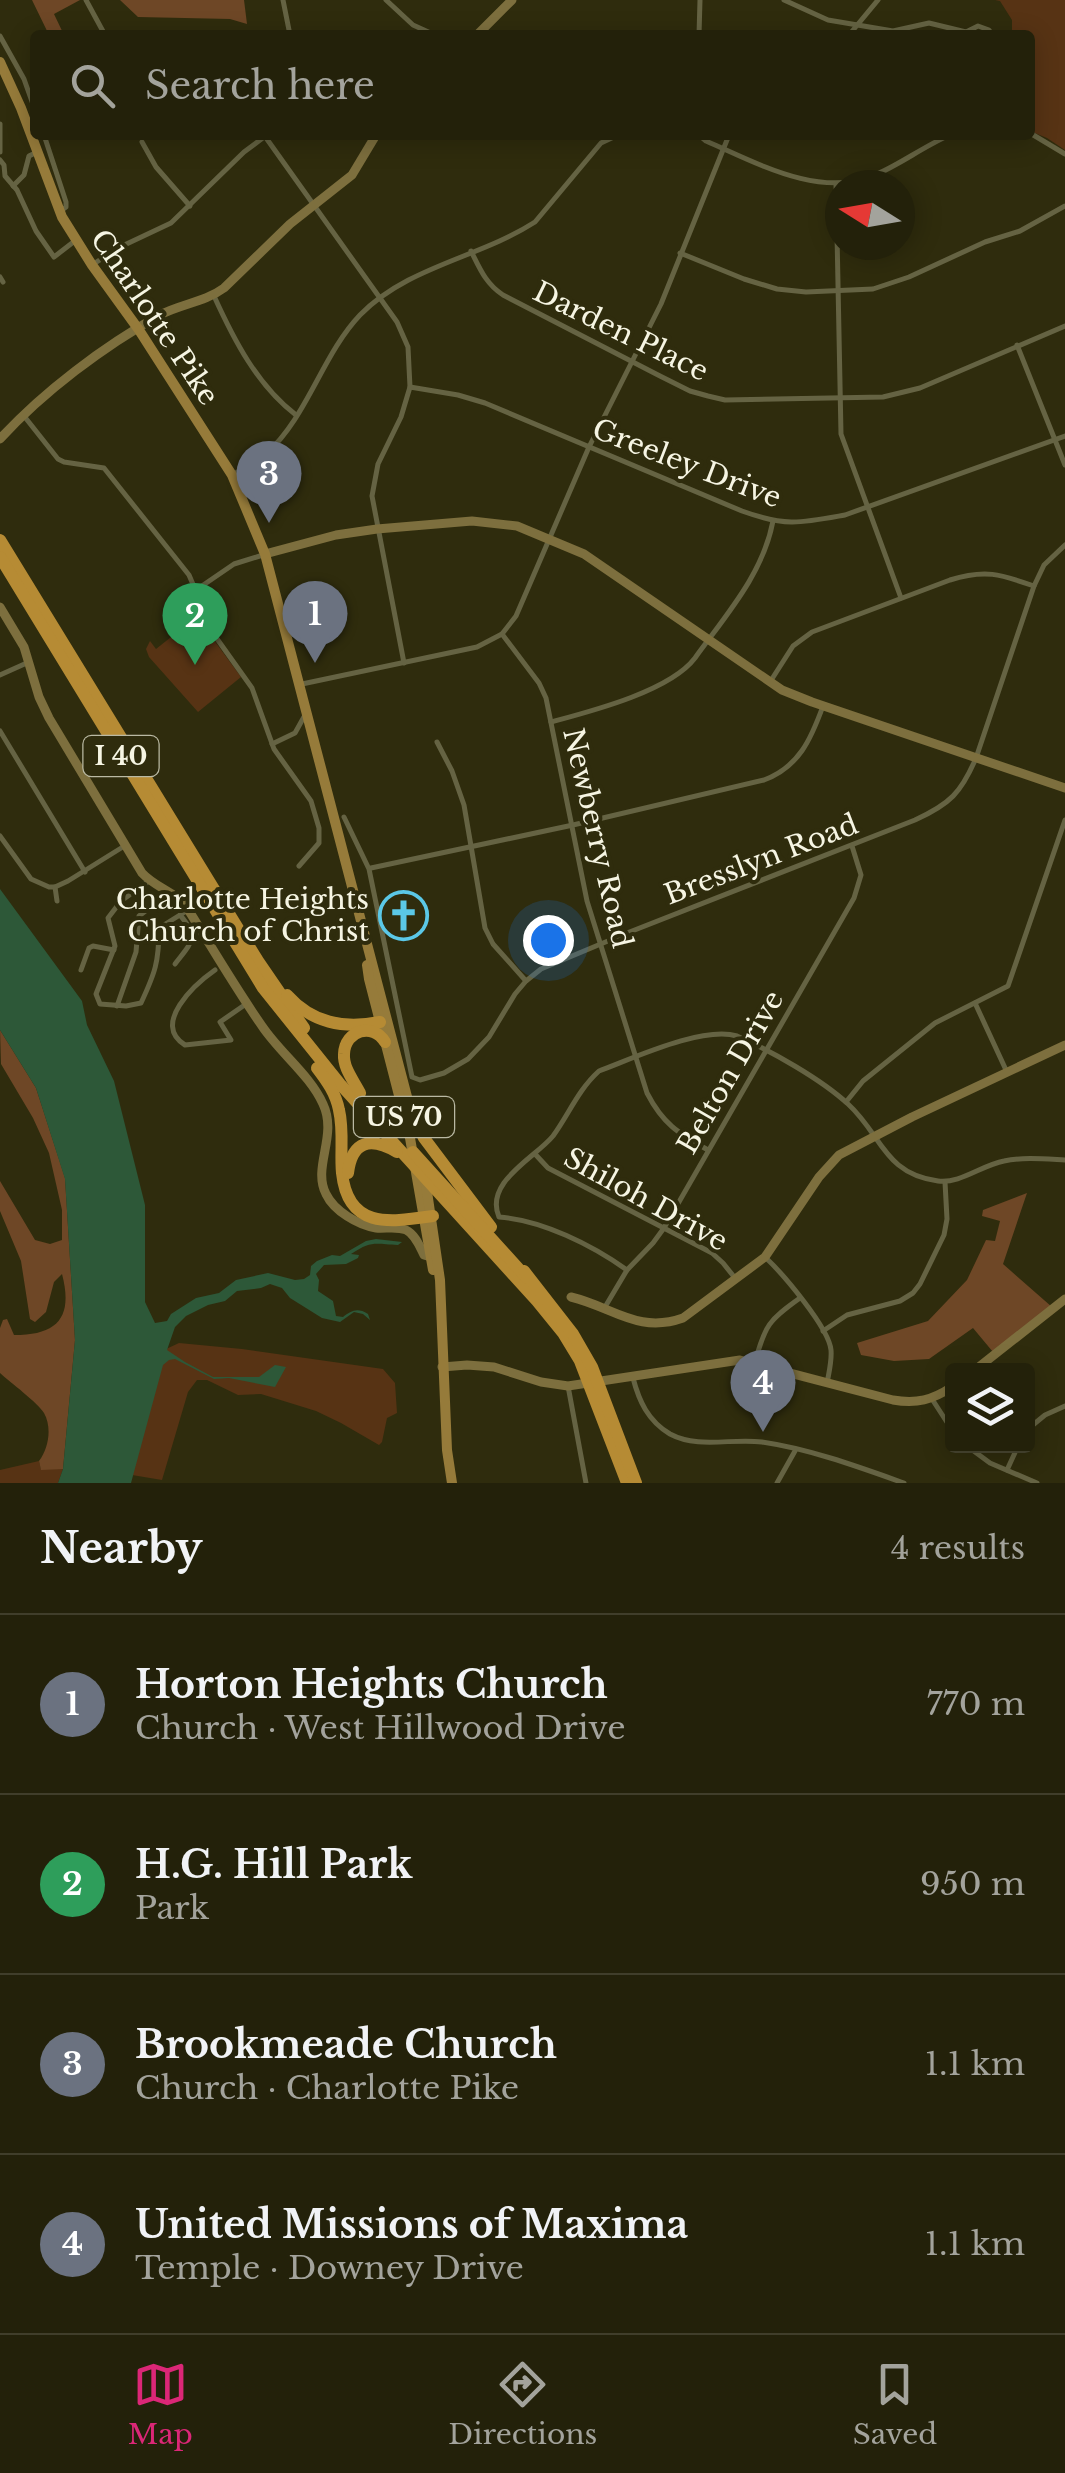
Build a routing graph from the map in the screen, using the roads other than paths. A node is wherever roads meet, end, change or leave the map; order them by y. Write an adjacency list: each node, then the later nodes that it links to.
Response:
1 (86, 0): 9 (street)
2 (283, 0): 10 (street)
3 (386, 0): 11 (street)
4 (512, 0): 12 (street)
5 (700, 0): 13 (street)
6 (784, 0): 8 (street)
7 (878, 0): 8 (street)
8 (858, 26): 14 (street); 15 (street)
9 (102, 30)
10 (289, 30)
11 (424, 30)
12 (482, 30)
13 (699, 30)
14 (854, 30)
15 (886, 30)
16 (898, 30): 17 (street)
17 (958, 30)
18 (0, 36): 20 (street)
19 (0, 62): 22 (main road, Charlotte Pike / US 70)
20 (30, 96)
21 (0, 124): 37 (street)
22 (30, 135)
23 (1035, 136): 36 (street)
24 (32, 140): 35 (main road, Charlotte Pike / US 70)
25 (46, 140): 44 (street)
26 (260, 140): 41 (street)
27 (268, 140): 42 (street)
28 (373, 140): 42 (street)
29 (607, 140): 46 (street)
30 (708, 140): 34 (street)
31 (727, 140): 34 (street)
32 (940, 140): 38 (street)
33 (142, 142): 41 (street)
34 (723, 148): 39 (street); 47 (street)
35 (37, 152): 40 (street); 44 (main road, Charlotte Pike / US 70)
36 (1065, 154)
37 (0, 156): 40 (street)
38 (883, 170)
39 (825, 183)
40 (13, 186): 45 (street)
41 (190, 206): 49 (street)
42 (316, 206): 51 (street); 52 (street)
43 (1065, 206): 50 (street)
44 (60, 212): 45 (main road, Charlotte Pike / US 70)
45 (76, 240): 49 (main road, Charlotte Pike / US 70)
46 (471, 251): 52 (street); 56 (street, Darden Place)
47 (680, 253): 50 (street); 56 (street)
48 (837, 260): 50 (street)
49 (92, 265): 54 (main road, Charlotte Pike / US 70)
50 (838, 290): 58 (street)
51 (214, 296): 54 (street); 59 (street)
52 (381, 298): 57 (street); 59 (street)
53 (1065, 326): 55 (street, Darden Place)
54 (139, 330): 60 (street); 66 (main road, Charlotte Pike / US 70)
55 (1018, 346): 58 (street, Darden Place); 63 (street)
56 (630, 361): 58 (street, Darden Place); 64 (street)
57 (410, 387): 64 (street, Greeley Drive); 69 (street)
58 (840, 399): 67 (street)
59 (296, 415): 66 (street)
60 (24, 416): 62 (street); 76 (street)
61 (1065, 436): 63 (street, Greeley Drive)
62 (0, 439)
63 (1055, 439): 65 (street); 67 (street, Greeley Drive)
64 (589, 446): 68 (street, Greeley Drive); 70 (street)
65 (1065, 466)
66 (232, 475): 73 (main road, Charlotte Pike / US 70)
67 (866, 508): 68 (street, Greeley Drive); 77 (street)
68 (773, 521): 80 (street)
69 (377, 529): 70 (street); 73 (street); 82 (street)
70 (550, 539): 79 (street); 80 (street)
71 (0, 540): 116 (highway, I 40)
72 (1065, 545): 75 (street, Bresslyn Road)
73 (264, 554): 76 (street); 85 (main road, Charlotte Pike / US 70)
74 (0, 557): 124 (highway, I 40)
75 (1034, 586): 77 (street); 95 (street, Bresslyn Road)
76 (196, 590): 93 (street)
77 (901, 598): 84 (street)
78 (0, 607): 81 (street)
79 (502, 634): 82 (street); 88 (street, Newberry Road)
80 (708, 640): 84 (street); 88 (street)
81 (29, 662): 83 (street); 103 (street)
82 (404, 663): 85 (street)
83 (0, 675)
84 (770, 682): 86 (street)
85 (299, 684): 87 (main road, Charlotte Pike / US 70)
86 (824, 706): 95 (street); 99 (street)
87 (306, 710): 89 (main road, Charlotte Pike / US 70); 91 (street)
88 (552, 722): 99 (street, Newberry Road)
89 (310, 728): 91 (street); 94 (main road, Charlotte Pike / US 70)
90 (0, 731): 108 (street)
91 (293, 735): 93 (street); 94 (street)
92 (437, 742): 105 (street)
93 (272, 744): 106 (street)
94 (314, 745): 102 (main road, Charlotte Pike / US 70)
95 (976, 758): 96 (street); 104 (street, Bresslyn Road)
96 (1065, 788)
97 (344, 817): 100 (street)
98 (1065, 820): 122 (street)
99 (573, 824): 105 (street); 114 (street, Newberry Road)
100 (352, 834): 102 (street); 107 (street)
101 (0, 836): 110 (street)
102 (338, 838): 125 (main road, Charlotte Pike / US 70)
103 (126, 846): 108 (street); 109 (street)
104 (852, 846): 114 (street, Bresslyn Road); 128 (street, Belton Drive)
105 (471, 847): 107 (street); 120 (street)
106 (299, 866)
107 (370, 869): 125 (street)
108 (85, 872): 110 (street)
109 (149, 880): 111 (street); 115 (street)
110 (54, 887): 112 (street)
111 (170, 892): 113 (street); 123 (street)
112 (57, 901)
113 (184, 912): 117 (street); 121 (street); 123 (street)
114 (600, 944): 120 (street, Bresslyn Road); 129 (street, Newberry Road)
115 (114, 950): 118 (street); 123 (street)
116 (258, 961): 125 (highway); 131 (highway, I 40)
117 (176, 964)
118 (82, 970)
119 (215, 970): 121 (street)
120 (526, 981): 125 (street, Bresslyn Road)
121 (247, 1003): 144 (street)
122 (975, 1003): 130 (street); 132 (street)
123 (117, 1006)
124 (280, 1012): 136 (highway, I 40); 141 (highway)
125 (389, 1021): 126 (main road, Charlotte Pike / US 70); 133 (main road, Charlotte Pike / US 70)
126 (385, 1042): 131 (highway); 141 (main road, Charlotte Pike / US 70)
127 (1065, 1045): 130 (street)
128 (765, 1051): 129 (street); 132 (street); 135 (street, Belton Drive)
129 (638, 1057): 135 (street, Newberry Road); 137 (street)
130 (1008, 1073): 134 (street)
131 (360, 1093): 136 (highway, I 40)
132 (846, 1102): 134 (street)
133 (409, 1105): 141 (main road, Charlotte Pike / US 70); 149 (highway)
134 (874, 1137): 140 (street); 143 (street)
135 (708, 1150): 142 (street, Belton Drive)
136 (404, 1151): 139 (highway); 141 (highway)
137 (535, 1154): 142 (street, Shiloh Drive); 145 (street)
138 (1065, 1160): 140 (street)
139 (424, 1170): 149 (highway); 156 (highway)
140 (946, 1182): 152 (street)
141 (428, 1215): 144 (main road, Charlotte Pike / US 70)
142 (664, 1228): 145 (street, Belton Drive); 146 (street, Shiloh Drive)
143 (765, 1257): 146 (street); 148 (street)
144 (434, 1258): 155 (main road, Charlotte Pike / US 70)
145 (627, 1270): 151 (street, Belton Drive)
146 (736, 1280): 151 (street)
147 (571, 1297): 151 (street)
148 (800, 1298): 152 (street); 153 (street)
149 (546, 1299): 156 (highway)
150 (1065, 1299): 154 (street)
151 (605, 1307)
152 (823, 1331): 158 (street)
153 (755, 1362): 157 (street); 158 (street)
154 (984, 1363)
155 (442, 1367): 159 (street); 170 (main road, Charlotte Pike / US 70)
156 (588, 1368): 162 (highway)
157 (632, 1377): 159 (street); 166 (street)
158 (826, 1383): 161 (street)
159 (568, 1386): 171 (street)
160 (945, 1391): 161 (street)
161 (932, 1399): 164 (street)
162 (601, 1402): 172 (highway); 173 (highway)
163 (1065, 1406): 165 (street)
164 (945, 1419)
165 (1035, 1423)
166 (796, 1450): 174 (street); 175 (street)
167 (976, 1453): 169 (street)
168 (1015, 1453): 169 (street)
169 (1006, 1472): 176 (street)
170 (452, 1483)
171 (586, 1483)
172 (627, 1483)
173 (636, 1483)
174 (776, 1483)
175 (904, 1483)
176 (1037, 1483)

